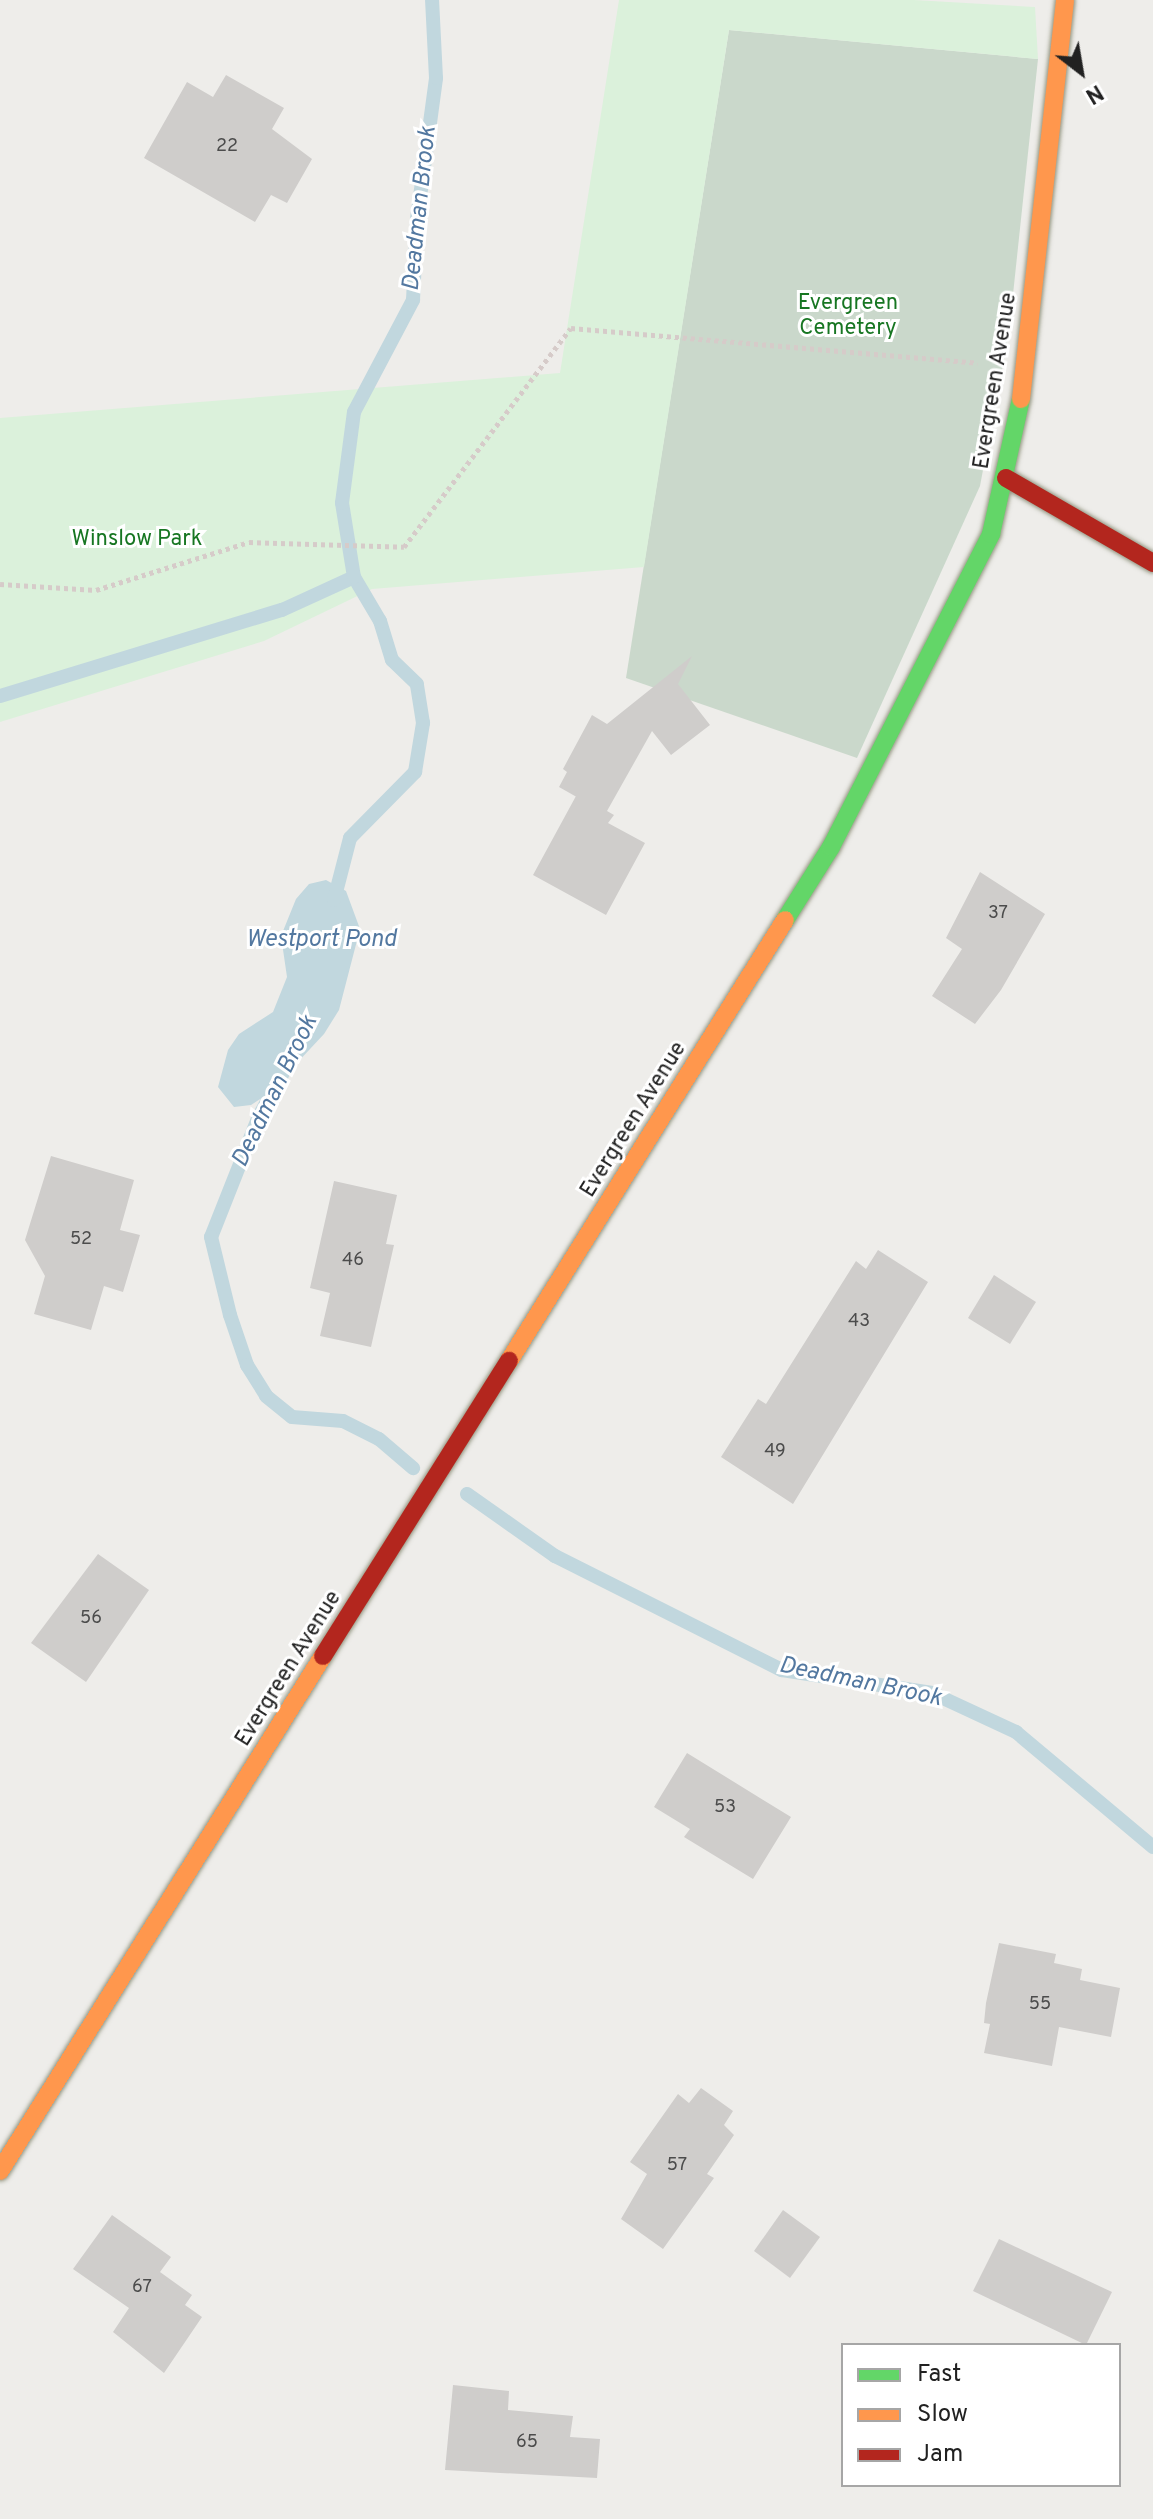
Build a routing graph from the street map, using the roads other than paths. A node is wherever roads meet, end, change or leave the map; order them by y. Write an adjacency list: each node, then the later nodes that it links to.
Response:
1 (1065, 0): 2 (main road, Evergreen Avenue)
2 (1006, 478): 3 (main road); 4 (main road, Evergreen Avenue)
3 (1153, 563)
4 (0, 2171)

